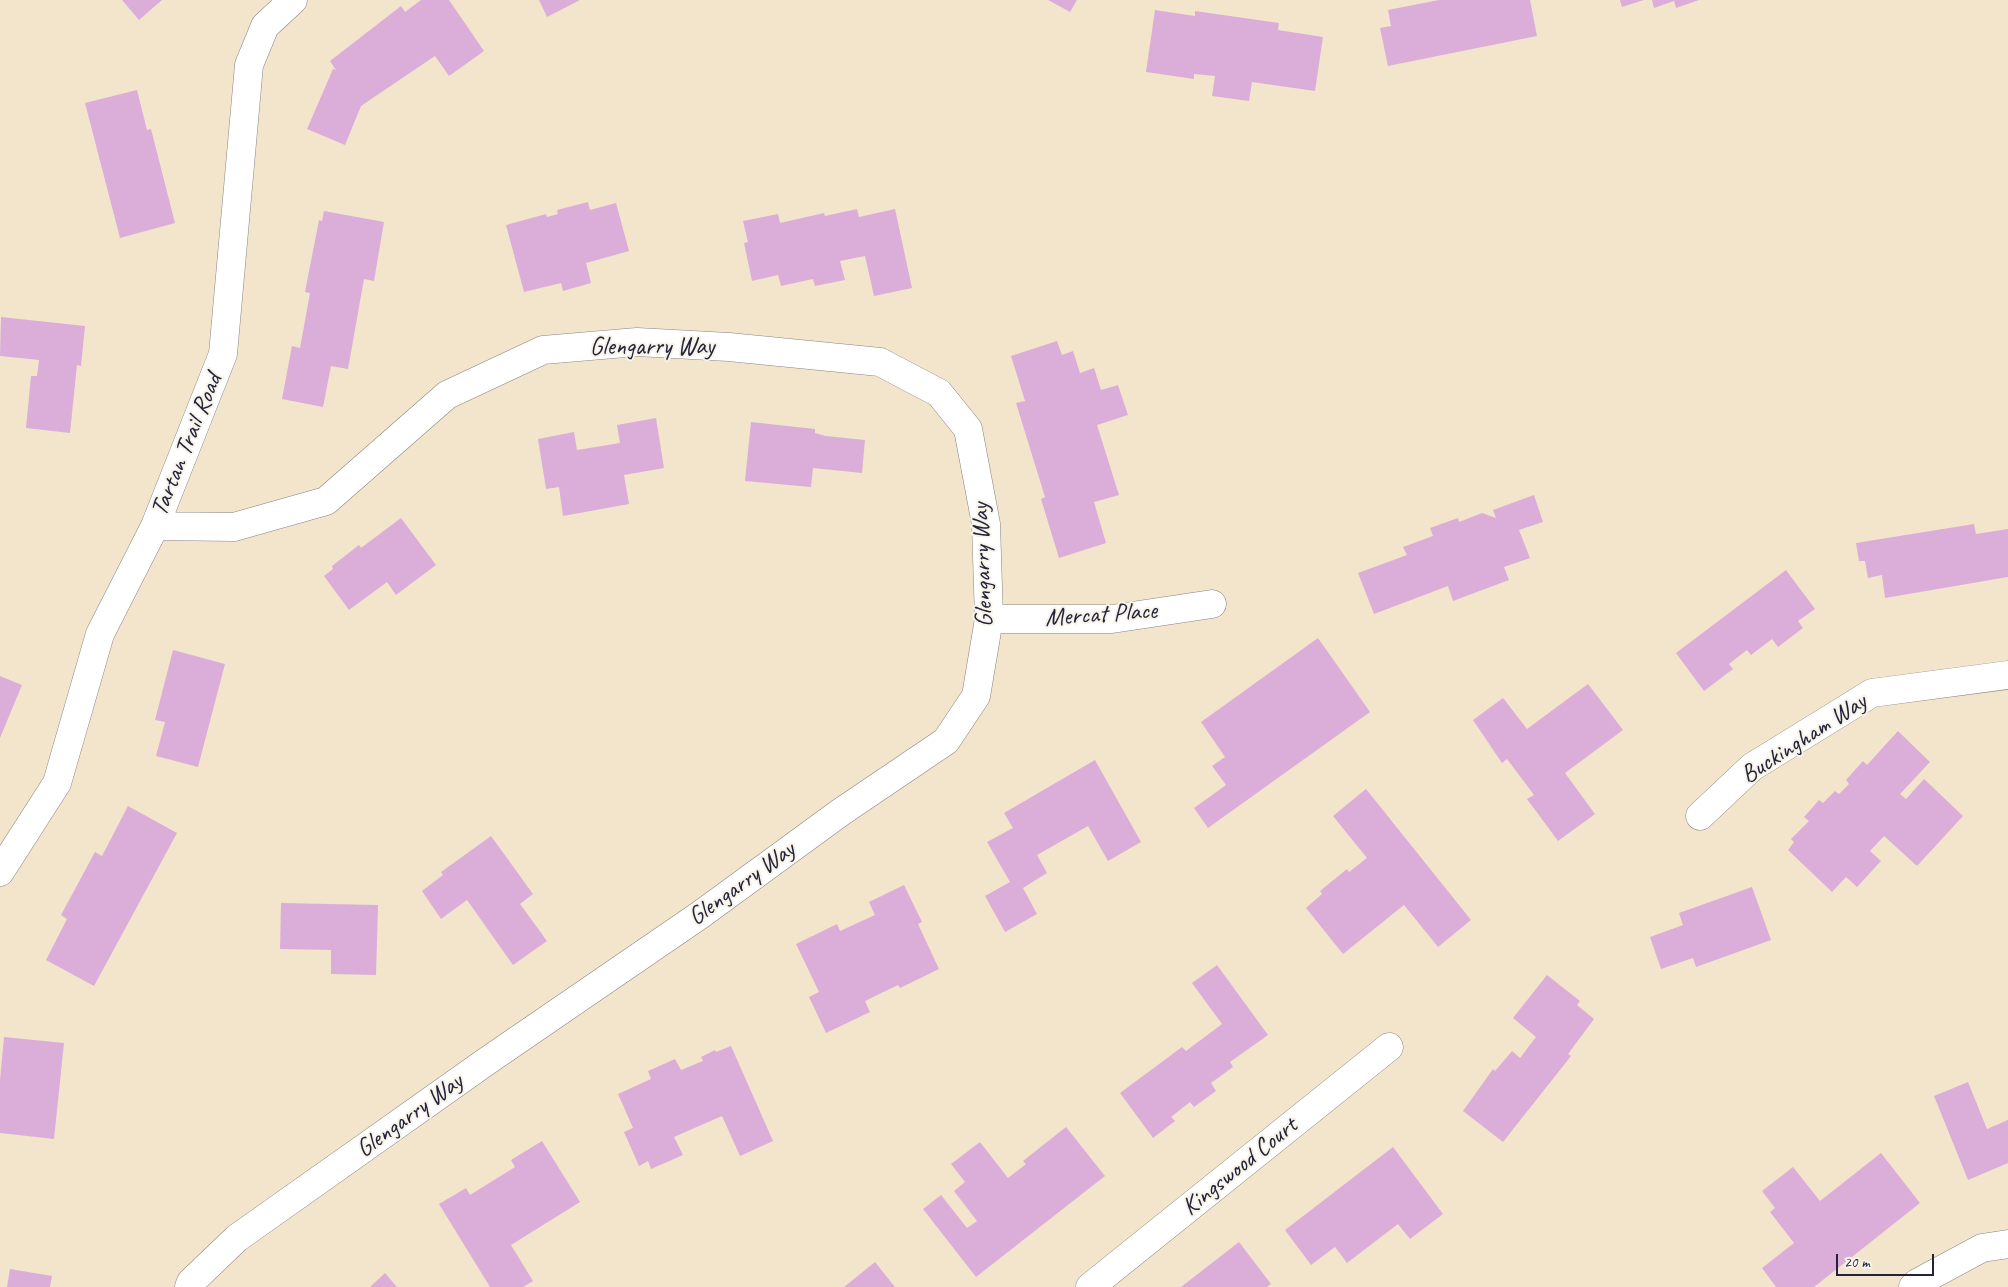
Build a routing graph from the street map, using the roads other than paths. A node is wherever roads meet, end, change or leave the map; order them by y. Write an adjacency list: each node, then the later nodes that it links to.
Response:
1 (293, 0): 2 (street, Tartan Trail Road)
2 (155, 526): 4 (street, Glengarry Way); 7 (street, Tartan Trail Road)
3 (1212, 604): 4 (street, Mercat Place)
4 (990, 619): 10 (street, Glengarry Way)
5 (2008, 675): 6 (street, Buckingham Way)
6 (1700, 816)
7 (0, 872)
8 (1389, 1046): 11 (street, Kingswood Court)
9 (2008, 1244): 12 (street)
10 (189, 1287)
11 (1090, 1287)
12 (1913, 1287)

